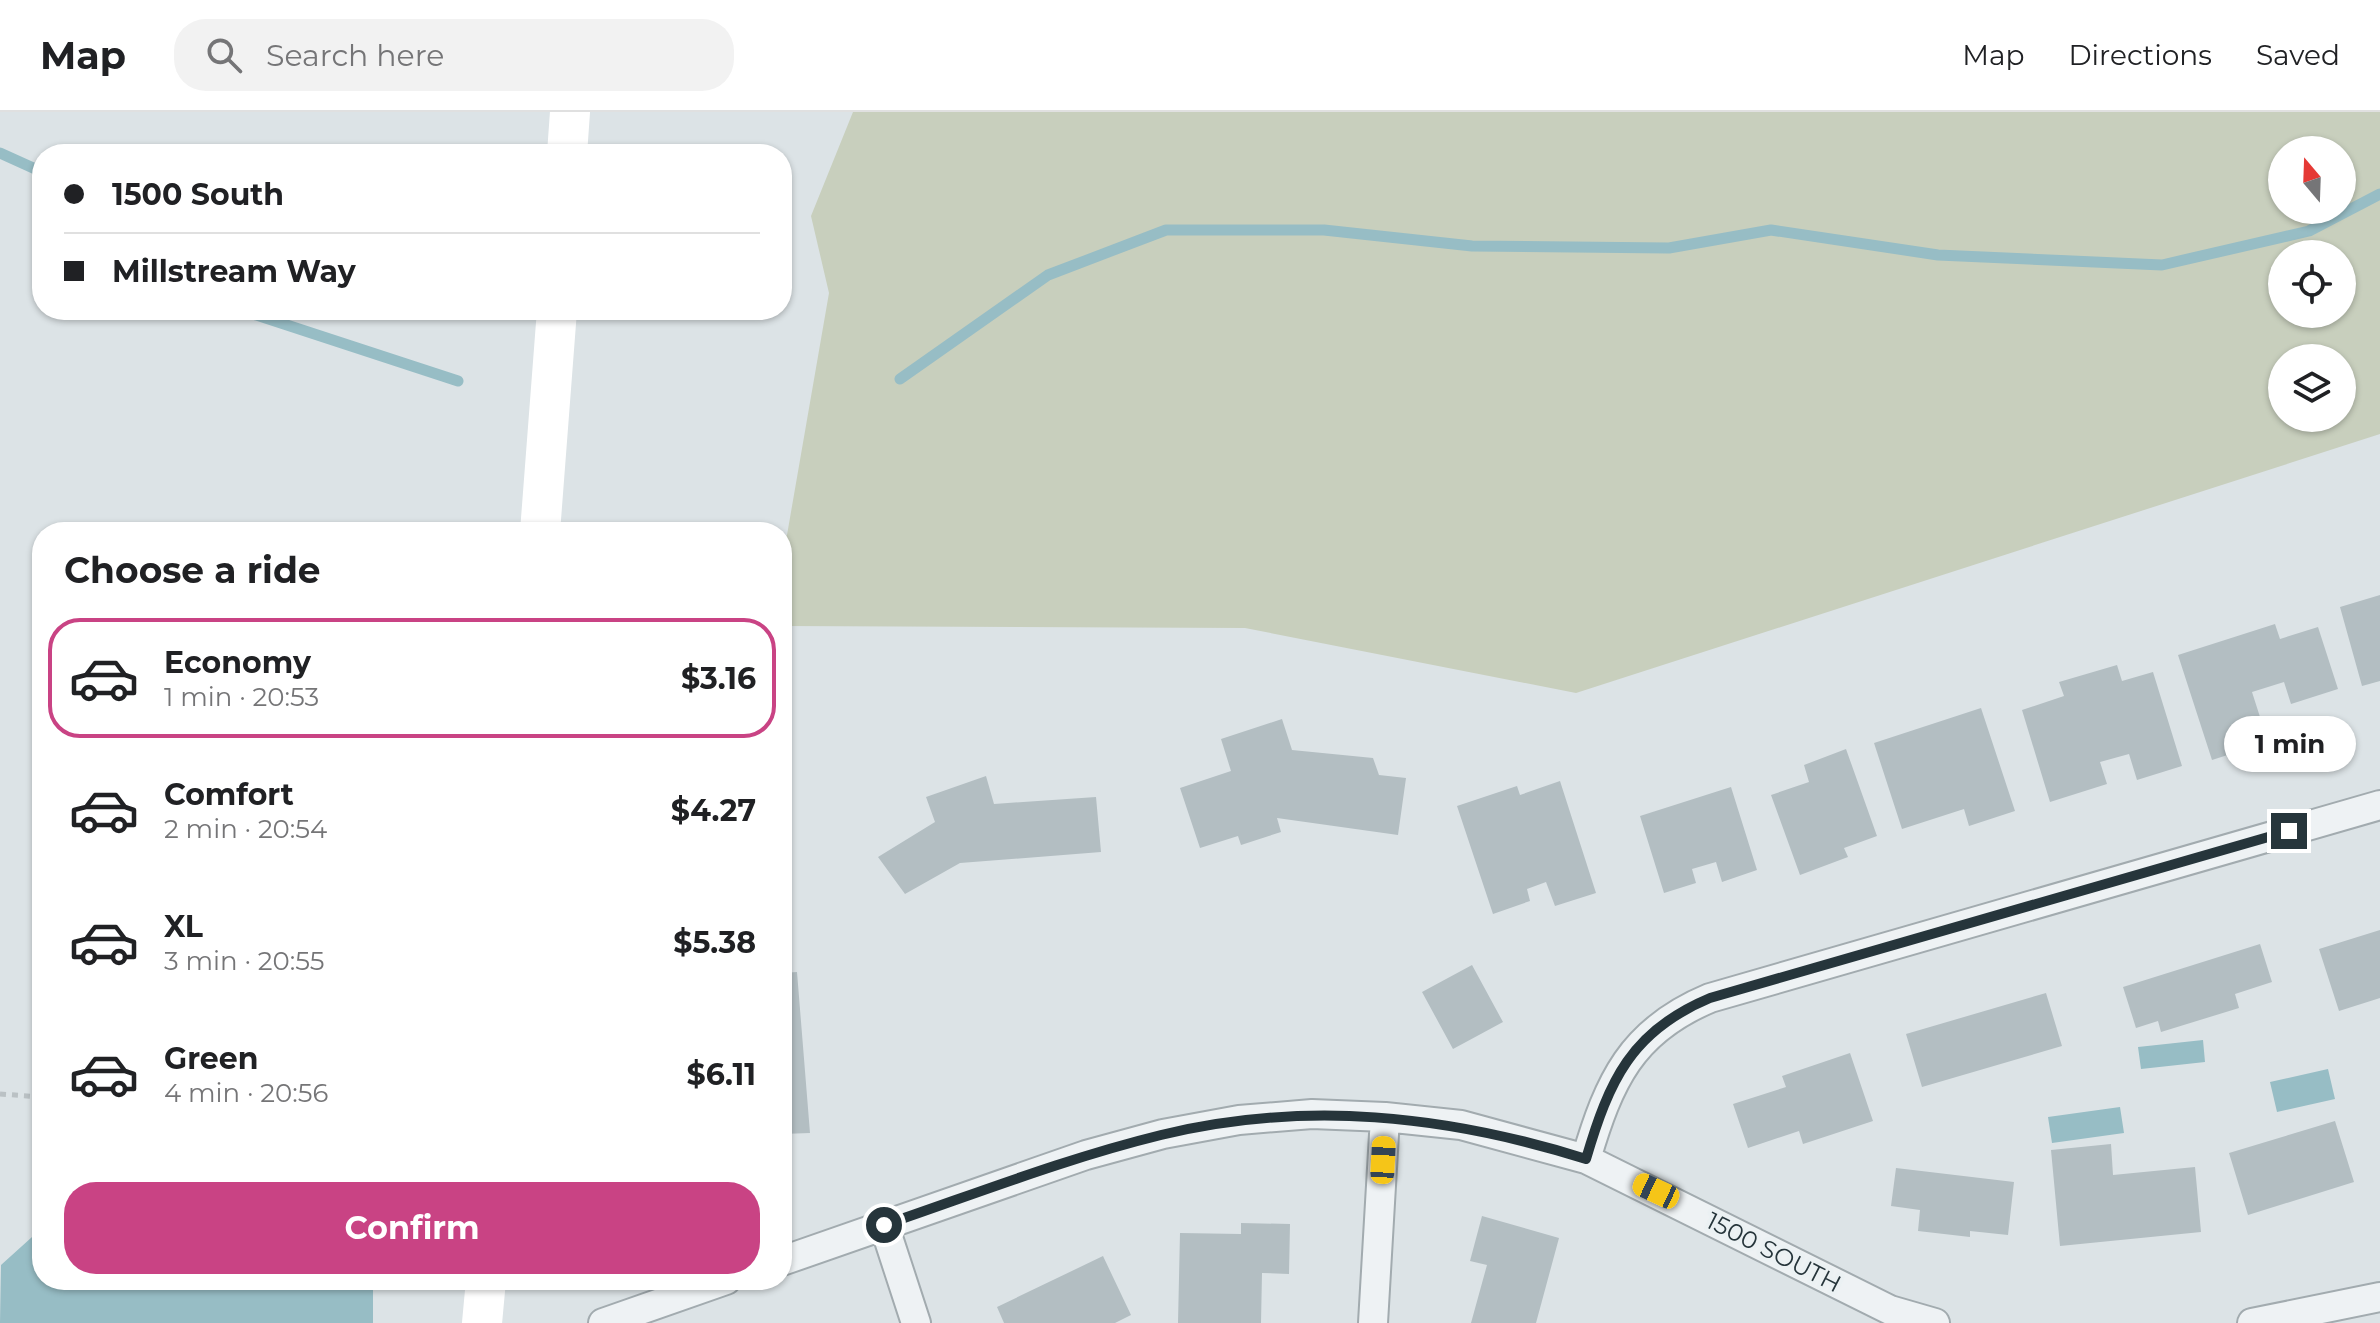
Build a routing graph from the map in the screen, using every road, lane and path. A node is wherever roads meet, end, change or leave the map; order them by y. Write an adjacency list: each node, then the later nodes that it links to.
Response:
1 (570, 112): 2 (street)
2 (568, 144)
3 (556, 320): 4 (street)
4 (541, 522)
5 (2380, 805): 9 (street)
6 (0, 1094): 7 (path)
7 (32, 1096)
8 (1385, 1117): 9 (street, 1500 SOUTH); 10 (street, 1500 SOUTH); 18 (street)
9 (1586, 1159): 19 (street, 1500 SOUTH)
10 (884, 1225): 11 (street, 1500 SOUTH); 17 (street)
11 (792, 1257)
12 (485, 1290): 15 (street)
13 (697, 1290): 16 (street)
14 (2380, 1297): 20 (street)
15 (482, 1323)
16 (603, 1323)
17 (916, 1323)
18 (1373, 1323)
19 (1935, 1323)
20 (2252, 1323)

